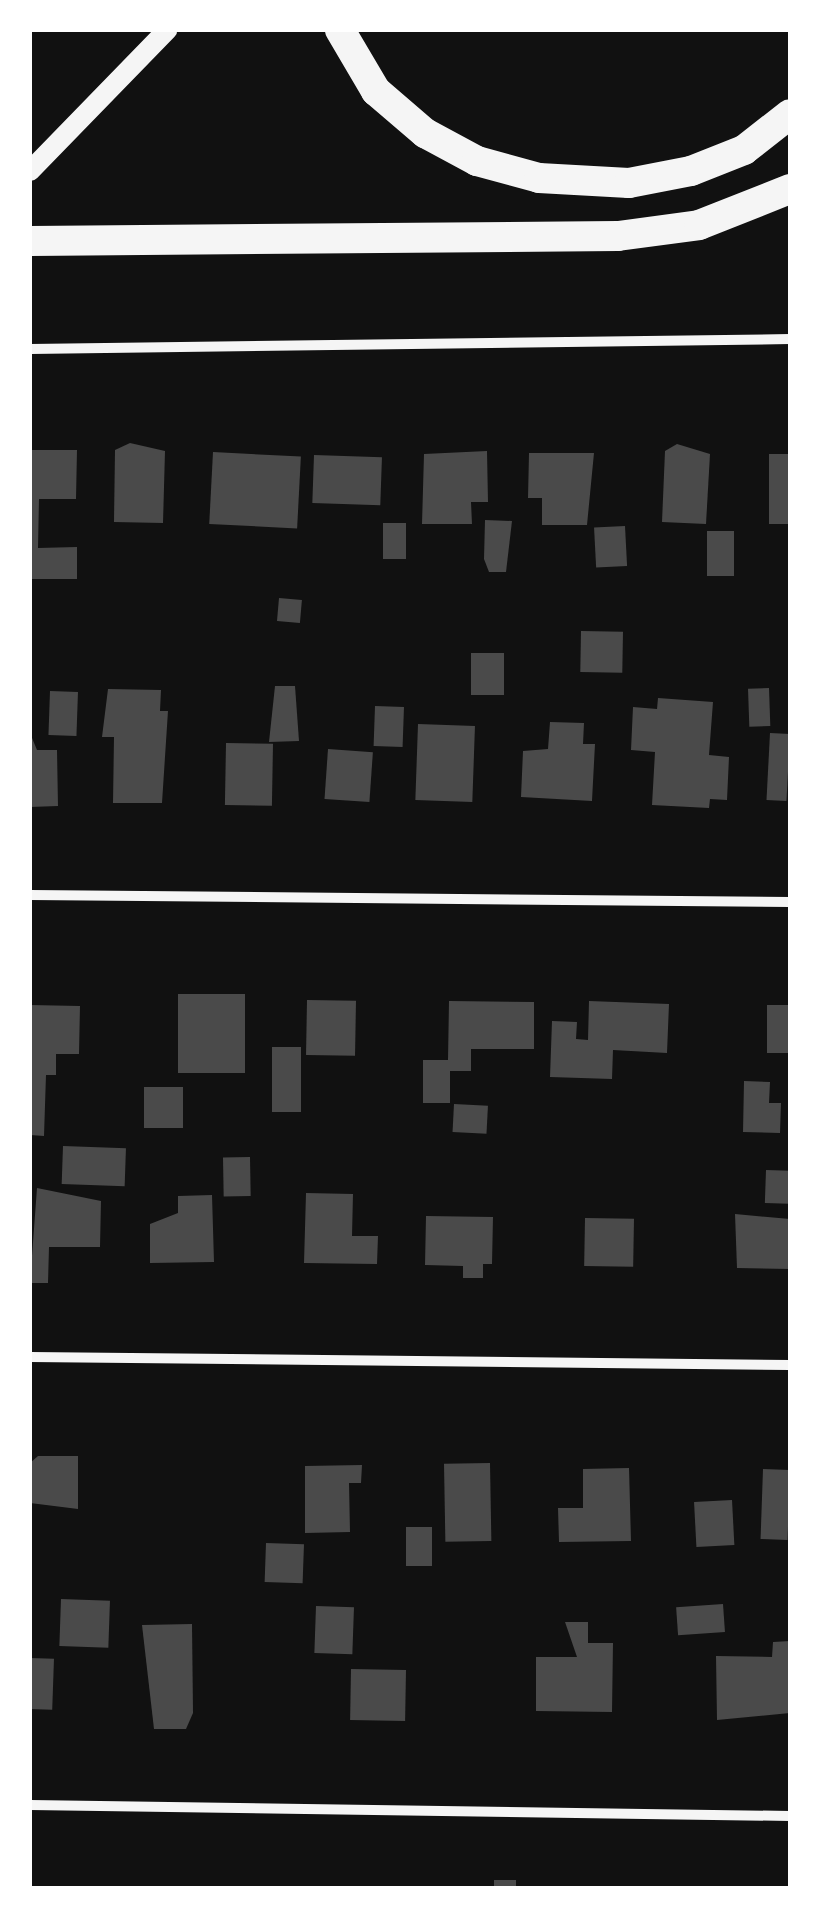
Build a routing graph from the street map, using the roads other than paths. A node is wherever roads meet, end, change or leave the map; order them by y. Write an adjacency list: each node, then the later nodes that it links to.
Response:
1 (167, 30): 4 (main road)
2 (340, 30): 3 (highway)
3 (790, 114)
4 (30, 171)
5 (790, 189): 6 (highway)
6 (30, 241)
7 (790, 339): 8 (street)
8 (30, 349)
9 (30, 895): 10 (street)
10 (790, 902)
11 (30, 1357): 12 (street)
12 (790, 1365)
13 (30, 1805): 14 (street)
14 (790, 1816)

